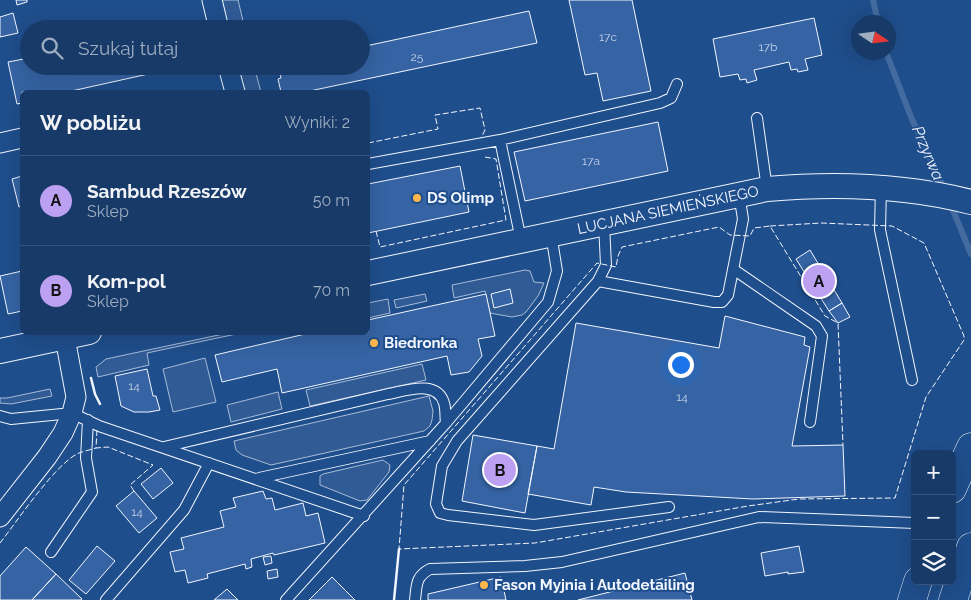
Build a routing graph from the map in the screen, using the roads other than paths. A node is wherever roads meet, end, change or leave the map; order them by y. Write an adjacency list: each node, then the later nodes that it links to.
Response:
1 (212, 0): 2 (street)
2 (217, 20)
3 (230, 75): 5 (street)
4 (677, 84): 8 (lane)
5 (233, 90)
6 (757, 118): 12 (lane)
7 (20, 138): 9 (street)
8 (500, 140): 10 (lane); 17 (lane)
9 (0, 143)
10 (370, 164)
11 (881, 187): 12 (street, LUCJANA SIEMIEŃSKIEGO); 14 (street, LUCJANA SIEMIEŃSKIEGO); 24 (lane)
12 (767, 189): 13 (street, LUCJANA SIEMIEŃSKIEGO)
13 (739, 194): 15 (street, LUCJANA SIEMIEŃSKIEGO); 18 (lane)
14 (971, 202)
15 (604, 223): 16 (street, LUCJANA SIEMIEŃSKIEGO); 20 (lane)
16 (551, 234): 17 (street, LUCJANA SIEMIEŃSKIEGO); 28 (lane)
17 (521, 240): 19 (street, LUCJANA SIEMIEŃSKIEGO)
18 (733, 269): 20 (lane); 27 (lane)
19 (370, 273)
20 (598, 282): 35 (lane)
21 (77, 335): 22 (street)
22 (65, 338): 23 (street); 26 (street)
23 (0, 351)
24 (912, 380)
25 (0, 416): 26 (lane)
26 (80, 417): 31 (lane); 37 (street); 40 (lane)
27 (810, 422)
28 (446, 423): 29 (lane); 31 (lane)
29 (430, 440): 33 (lane); 36 (lane)
30 (971, 447): 34 (main road)
31 (164, 448): 32 (lane)
32 (209, 463): 33 (lane); 41 (lane)
33 (258, 479): 36 (lane)
34 (956, 480)
35 (669, 507)
36 (364, 516): 42 (lane)
37 (0, 517)
38 (911, 523): 43 (lane)
39 (971, 547): 44 (main road)
40 (51, 552)
41 (106, 600)
42 (286, 600)
43 (415, 600)
44 (953, 600)

